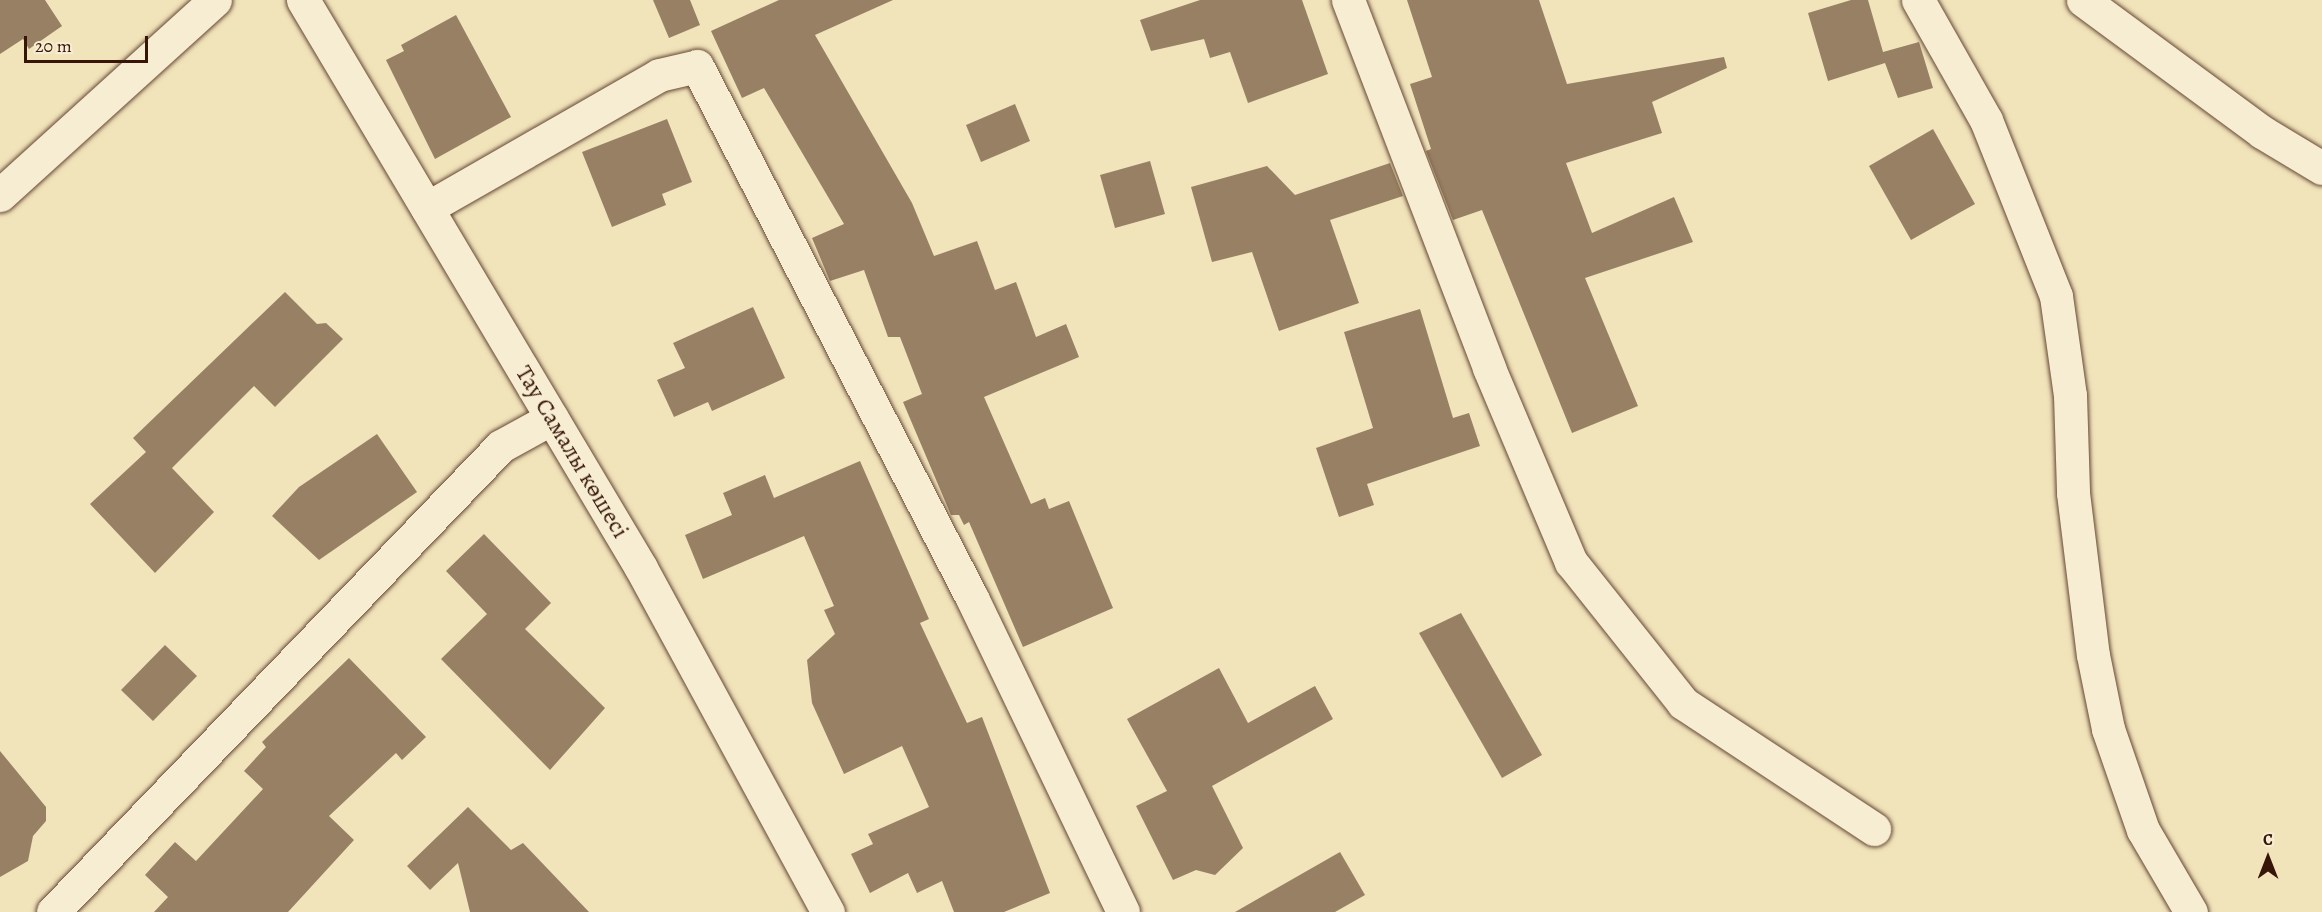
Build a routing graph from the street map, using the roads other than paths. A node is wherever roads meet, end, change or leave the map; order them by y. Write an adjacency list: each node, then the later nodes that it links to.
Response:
1 (215, 0): 7 (street)
2 (303, 0): 8 (street, Тау Самалы көшесі)
3 (1348, 0): 10 (street)
4 (1918, 0): 14 (street)
5 (2082, 0): 6 (street)
6 (2322, 168)
7 (0, 195)
8 (427, 208): 9 (street, Тау Самалы көшесі); 13 (street)
9 (552, 418): 11 (street); 12 (street, Тау Самалы көшесі)
10 (1874, 829)
11 (53, 912)
12 (828, 912)
13 (1123, 912)
14 (2191, 912)

